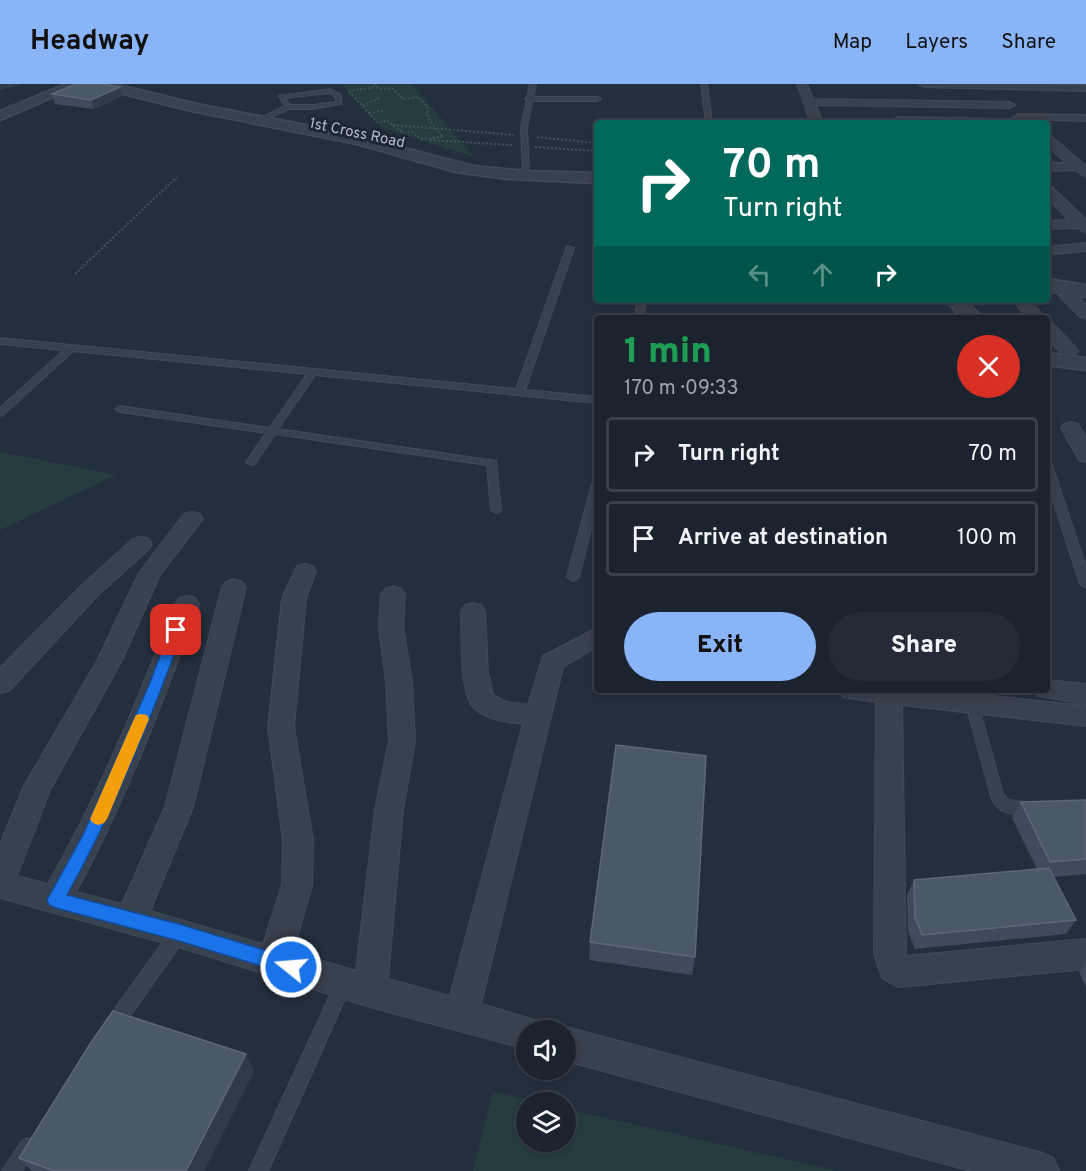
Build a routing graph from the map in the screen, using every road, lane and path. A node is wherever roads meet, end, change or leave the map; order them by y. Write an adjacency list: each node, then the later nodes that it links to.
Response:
1 (77, 84): 21 (street)
2 (101, 84): 22 (street)
3 (118, 84): 22 (street)
4 (533, 84): 12 (lane)
5 (704, 84): 24 (lane)
6 (802, 84): 15 (street)
7 (924, 84): 9 (street)
8 (376, 85): 17 (path); 27 (path)
9 (994, 85): 10 (street); 16 (street)
10 (1086, 88)
11 (381, 98): 17 (path)
12 (528, 99): 13 (lane); 39 (lane)
13 (598, 99)
14 (317, 100): 18 (lane)
15 (809, 102): 16 (street); 25 (street)
16 (1011, 102): 26 (street)
17 (362, 106): 20 (path)
18 (288, 107): 18 (lane); 22 (lane)
19 (383, 111): 20 (path)
20 (369, 113): 27 (path)
21 (0, 116)
22 (265, 118): 39 (street)
23 (1086, 118): 26 (street)
24 (709, 120)
25 (819, 120)
26 (1021, 120)
27 (390, 124): 28 (path)
28 (516, 136)
29 (528, 137): 31 (path)
30 (418, 139): 33 (path)
31 (594, 143)
32 (1050, 144): 37 (street)
33 (514, 145)
34 (525, 146): 35 (path)
35 (594, 151)
36 (1050, 167): 37 (street)
37 (1082, 170)
38 (594, 171): 39 (street)
39 (527, 172): 41 (street)
40 (177, 177): 48 (path)
41 (594, 178)
42 (1050, 193): 44 (street)
43 (1050, 225): 44 (street)
44 (1084, 226)
45 (1086, 247): 47 (street)
46 (570, 248): 64 (lane)
47 (1055, 250)
48 (75, 274)
49 (1054, 286): 50 (street); 54 (street)
50 (1086, 291)
51 (963, 303): 53 (street)
52 (1023, 303): 55 (street)
53 (980, 311)
54 (1086, 314)
55 (1034, 315)
56 (1050, 330): 60 (street)
57 (0, 341): 58 (lane)
58 (71, 348): 63 (lane); 67 (lane)
59 (1050, 349): 60 (street)
60 (1078, 352)
61 (1050, 359): 62 (street)
62 (1086, 364)
63 (313, 372): 64 (lane); 69 (lane)
64 (519, 393): 65 (lane)
65 (594, 400)
66 (120, 409): 69 (lane)
67 (0, 413)
68 (1071, 428): 70 (street)
69 (272, 431): 71 (lane); 74 (lane)
70 (1086, 456)
71 (251, 462)
72 (1050, 474): 79 (lane)
73 (594, 496): 78 (lane)
74 (496, 510)
75 (192, 519): 96 (street)
76 (141, 544): 87 (street)
77 (305, 571): 102 (street)
78 (573, 578)
79 (1086, 584)
80 (234, 587): 99 (street)
81 (393, 594): 103 (street)
82 (187, 604): 98 (street)
83 (473, 610): 94 (street)
84 (594, 638): 85 (street)
85 (568, 653): 86 (street); 94 (street)
86 (594, 657)
87 (0, 684)
88 (1050, 689): 91 (street)
89 (890, 693): 101 (street)
90 (897, 693): 92 (street)
91 (1086, 694)
92 (972, 704): 93 (street); 95 (lane)
93 (1086, 716)
94 (539, 717): 104 (street)
95 (1052, 808)
96 (0, 880)
97 (0, 885): 98 (street)
98 (56, 900): 99 (street)
99 (131, 920): 100 (street)
100 (179, 933): 102 (street); 106 (lane)
101 (1086, 954)
102 (274, 961): 103 (street)
103 (357, 987): 104 (street); 110 (lane)
104 (461, 1016): 105 (street)
105 (516, 1031)
106 (103, 1041)
107 (576, 1047): 111 (street)
108 (36, 1136): 109 (lane)
109 (11, 1171)
110 (258, 1171)
111 (1040, 1171)

